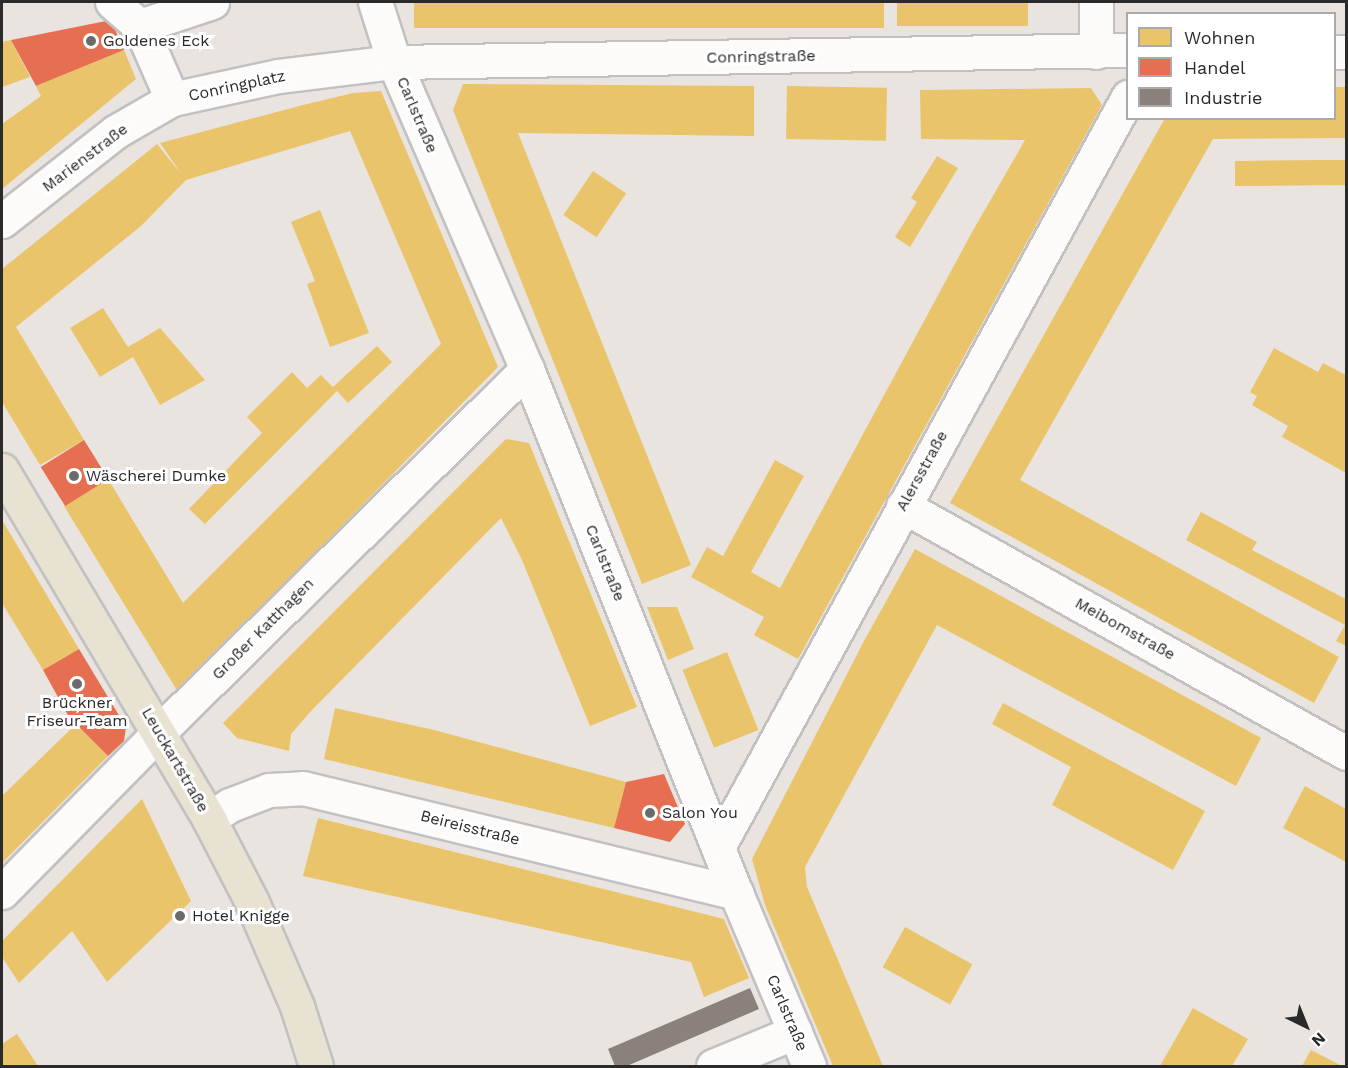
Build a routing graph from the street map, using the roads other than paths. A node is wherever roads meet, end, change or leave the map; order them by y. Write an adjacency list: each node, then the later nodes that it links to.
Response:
1 (112, 2): 5 (street)
2 (375, 2): 7 (street)
3 (1096, 2): 6 (street)
4 (198, 4): 5 (street)
5 (140, 26): 8 (street, Conringplatz)
6 (1112, 51): 7 (street, Conringstraße)
7 (394, 62): 8 (street, Conringplatz); 11 (street, Carlstraße)
8 (172, 99): 10 (street, Marienstraße)
9 (1126, 101): 13 (street, Alersstraße)
10 (2, 221)
11 (527, 369): 14 (street, Großer Katthagen); 17 (street, Carlstraße)
12 (2, 470): 14 (main road, Leuckartstraße)
13 (903, 506): 15 (street, Meibomstraße); 17 (street, Alersstraße)
14 (159, 732): 16 (main road, Leuckartstraße); 18 (street, Großer Katthagen)
15 (1347, 753)
16 (209, 819): 19 (street, Beireisstraße); 21 (main road, Leuckartstraße)
17 (718, 847): 19 (street, Carlstraße)
18 (2, 892)
19 (736, 893): 20 (street, Carlstraße)
20 (795, 1032): 22 (street); 23 (street, Carlstraße)
21 (316, 1066)
22 (713, 1066)
23 (809, 1066)

